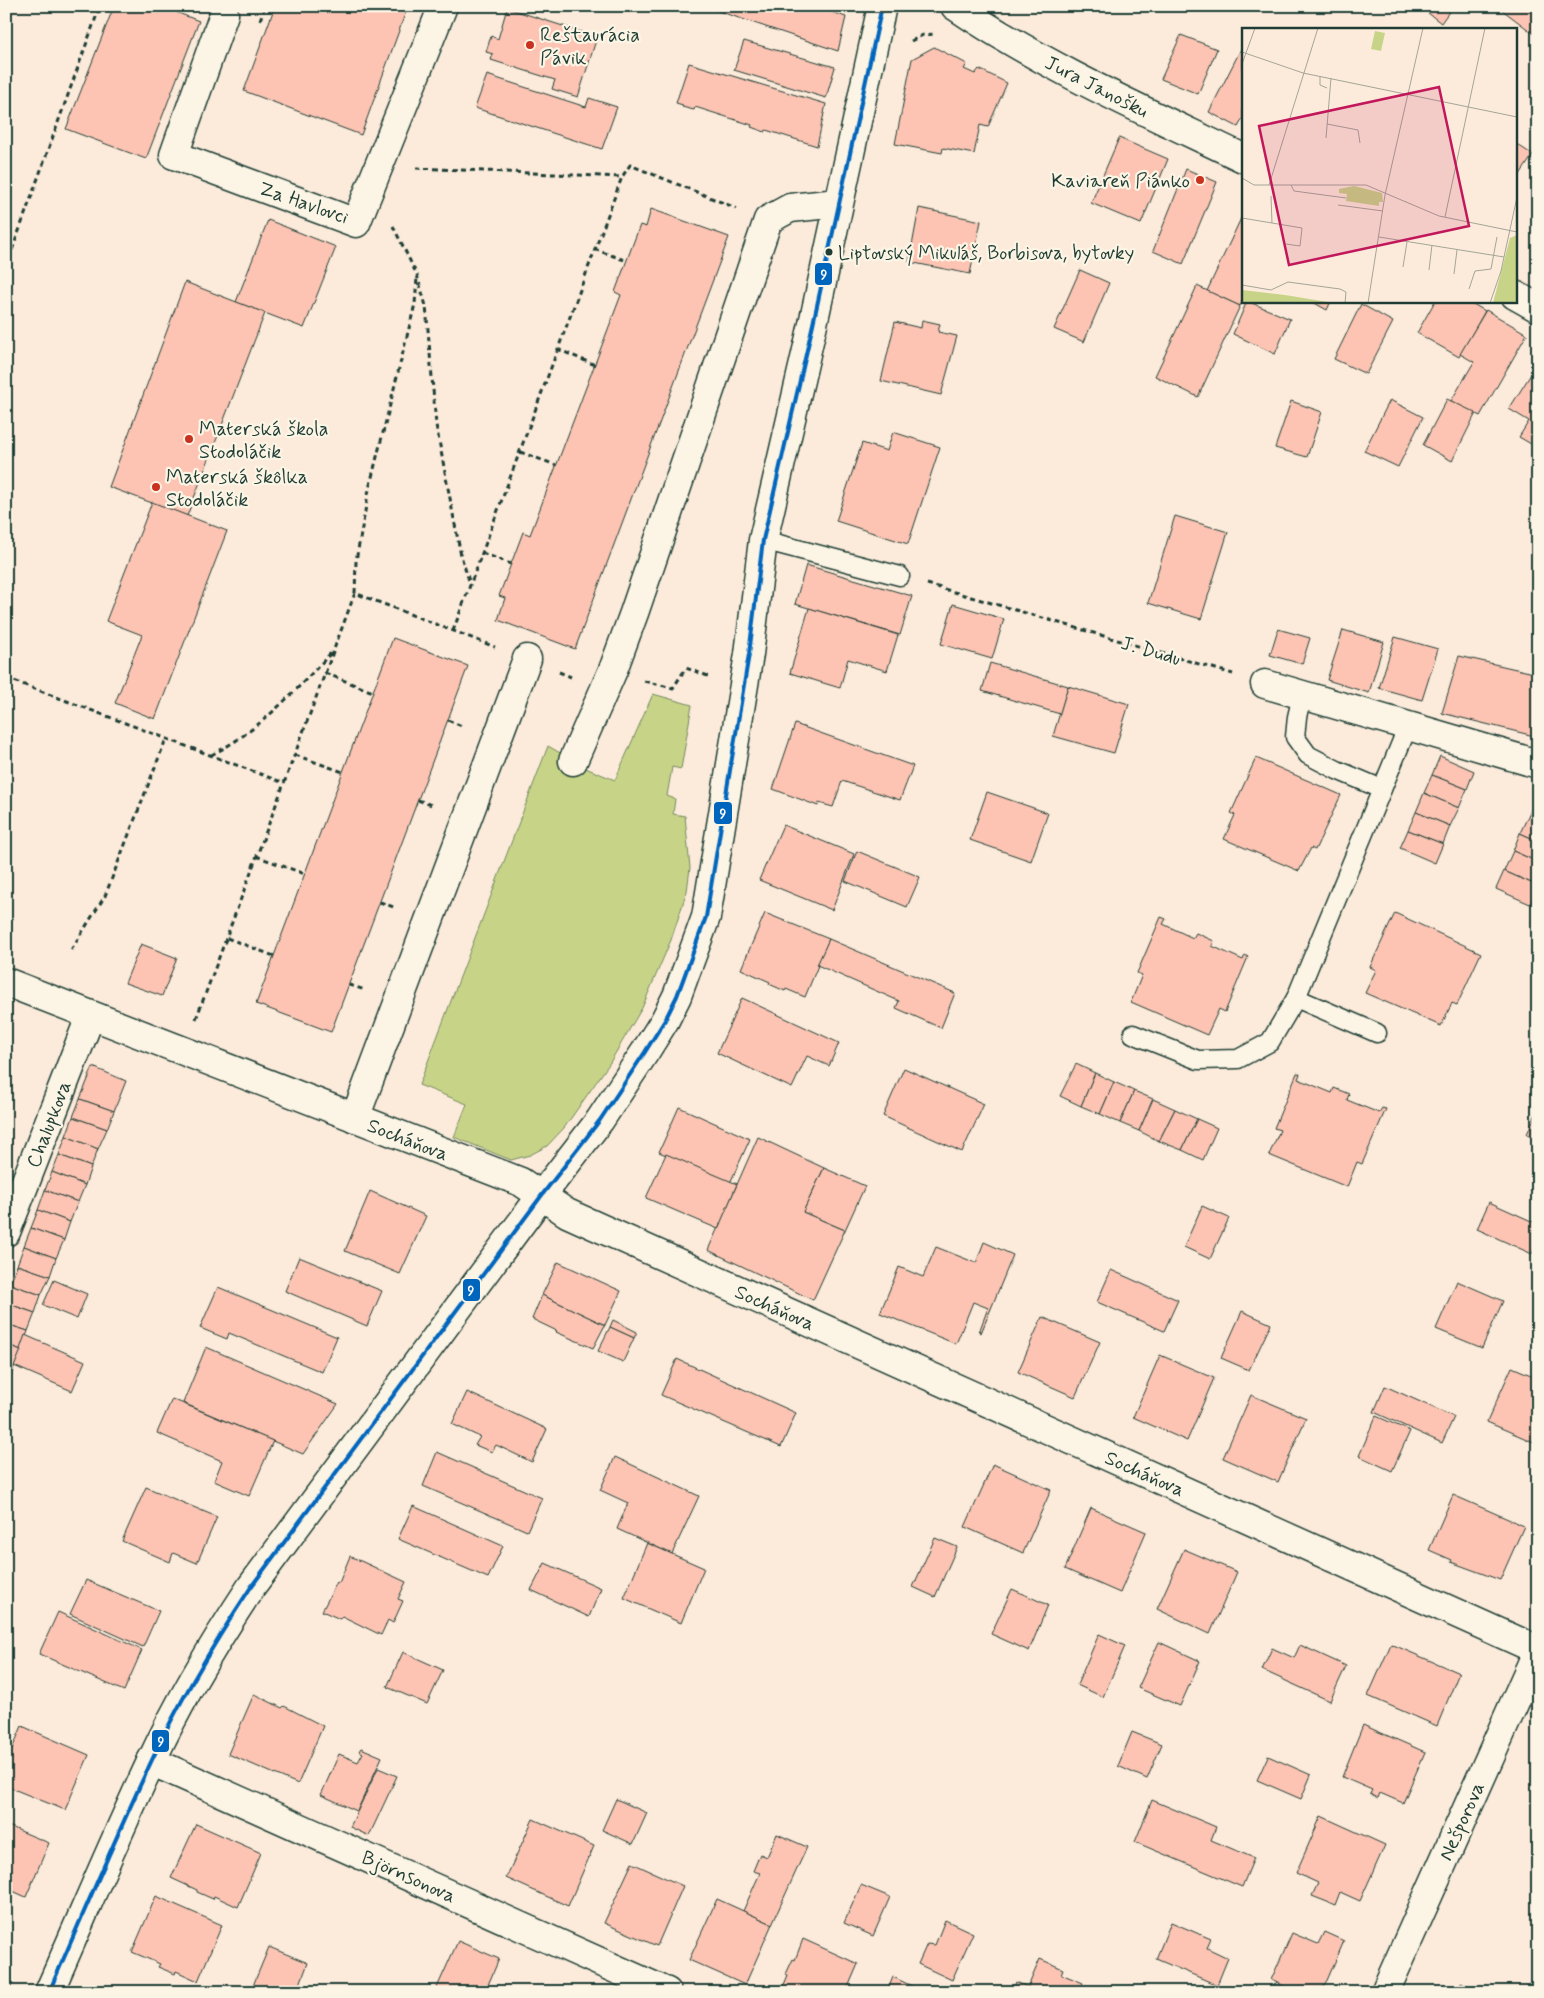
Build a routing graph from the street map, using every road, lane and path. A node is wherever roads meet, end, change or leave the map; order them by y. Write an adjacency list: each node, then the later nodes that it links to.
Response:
1 (100, 6): 16 (path)
2 (443, 6): 9 (street, Za Havlovci)
3 (882, 6): 12 (street)
4 (955, 6): 8 (street, Jura Janošku)
5 (224, 14): 11 (street, Za Havlovci)
6 (940, 34): 7 (path)
7 (905, 44)
8 (1242, 158)
9 (380, 166): 10 (path); 11 (street, Za Havlovci)
10 (622, 177): 13 (path); 14 (path)
11 (365, 201): 17 (path)
12 (838, 203): 13 (street); 24 (street)
13 (768, 220): 34 (street)
14 (594, 249): 15 (path); 20 (path)
15 (627, 261)
16 (6, 267)
17 (418, 275): 28 (path); 29 (path)
18 (1516, 296): 19 (street)
19 (1538, 308)
20 (557, 349): 21 (path); 22 (path)
21 (595, 364)
22 (520, 452): 23 (path); 25 (path)
23 (556, 465)
24 (763, 540): 27 (lane); 61 (street)
25 (482, 553): 26 (path); 28 (path)
26 (511, 564)
27 (900, 576): 37 (path, J. Dudu)
28 (471, 584): 30 (path)
29 (355, 593): 30 (path); 31 (path)
30 (453, 630): 32 (path)
31 (333, 651): 35 (path); 43 (path)
32 (528, 659): 34 (path); 60 (street)
33 (712, 669): 34 (path)
34 (613, 670): 44 (street)
35 (325, 673): 38 (path); 42 (path)
36 (6, 678): 41 (path)
37 (1265, 684): 39 (street)
38 (373, 692)
39 (1302, 695): 40 (street); 48 (lane)
40 (1408, 726): 45 (street); 48 (lane)
41 (166, 739): 43 (path); 52 (path)
42 (295, 755): 46 (path); 47 (path)
43 (210, 756): 47 (path)
44 (573, 760)
45 (1538, 764)
46 (343, 772)
47 (284, 783): 49 (path)
48 (1382, 789): 55 (lane)
49 (256, 856): 50 (path); 51 (path)
50 (305, 874)
51 (227, 938): 53 (path); 59 (path)
52 (71, 950)
53 (274, 956)
54 (6, 982): 56 (street, Socháňova)
55 (1296, 998): 57 (lane); 58 (lane)
56 (90, 1017): 59 (street, Socháňova); 62 (street, Chalupkova)
57 (1377, 1033)
58 (1133, 1034)
59 (183, 1052): 60 (street, Socháňova)
60 (355, 1118): 61 (street, Socháňova)
61 (542, 1195): 63 (street, Socháňova); 64 (street)
62 (6, 1232)
63 (1538, 1650): 67 (street, Nešporova)
64 (151, 1761): 65 (street); 66 (street, Björnsonova)
65 (49, 1992)
66 (667, 1992)
67 (1385, 1992)

